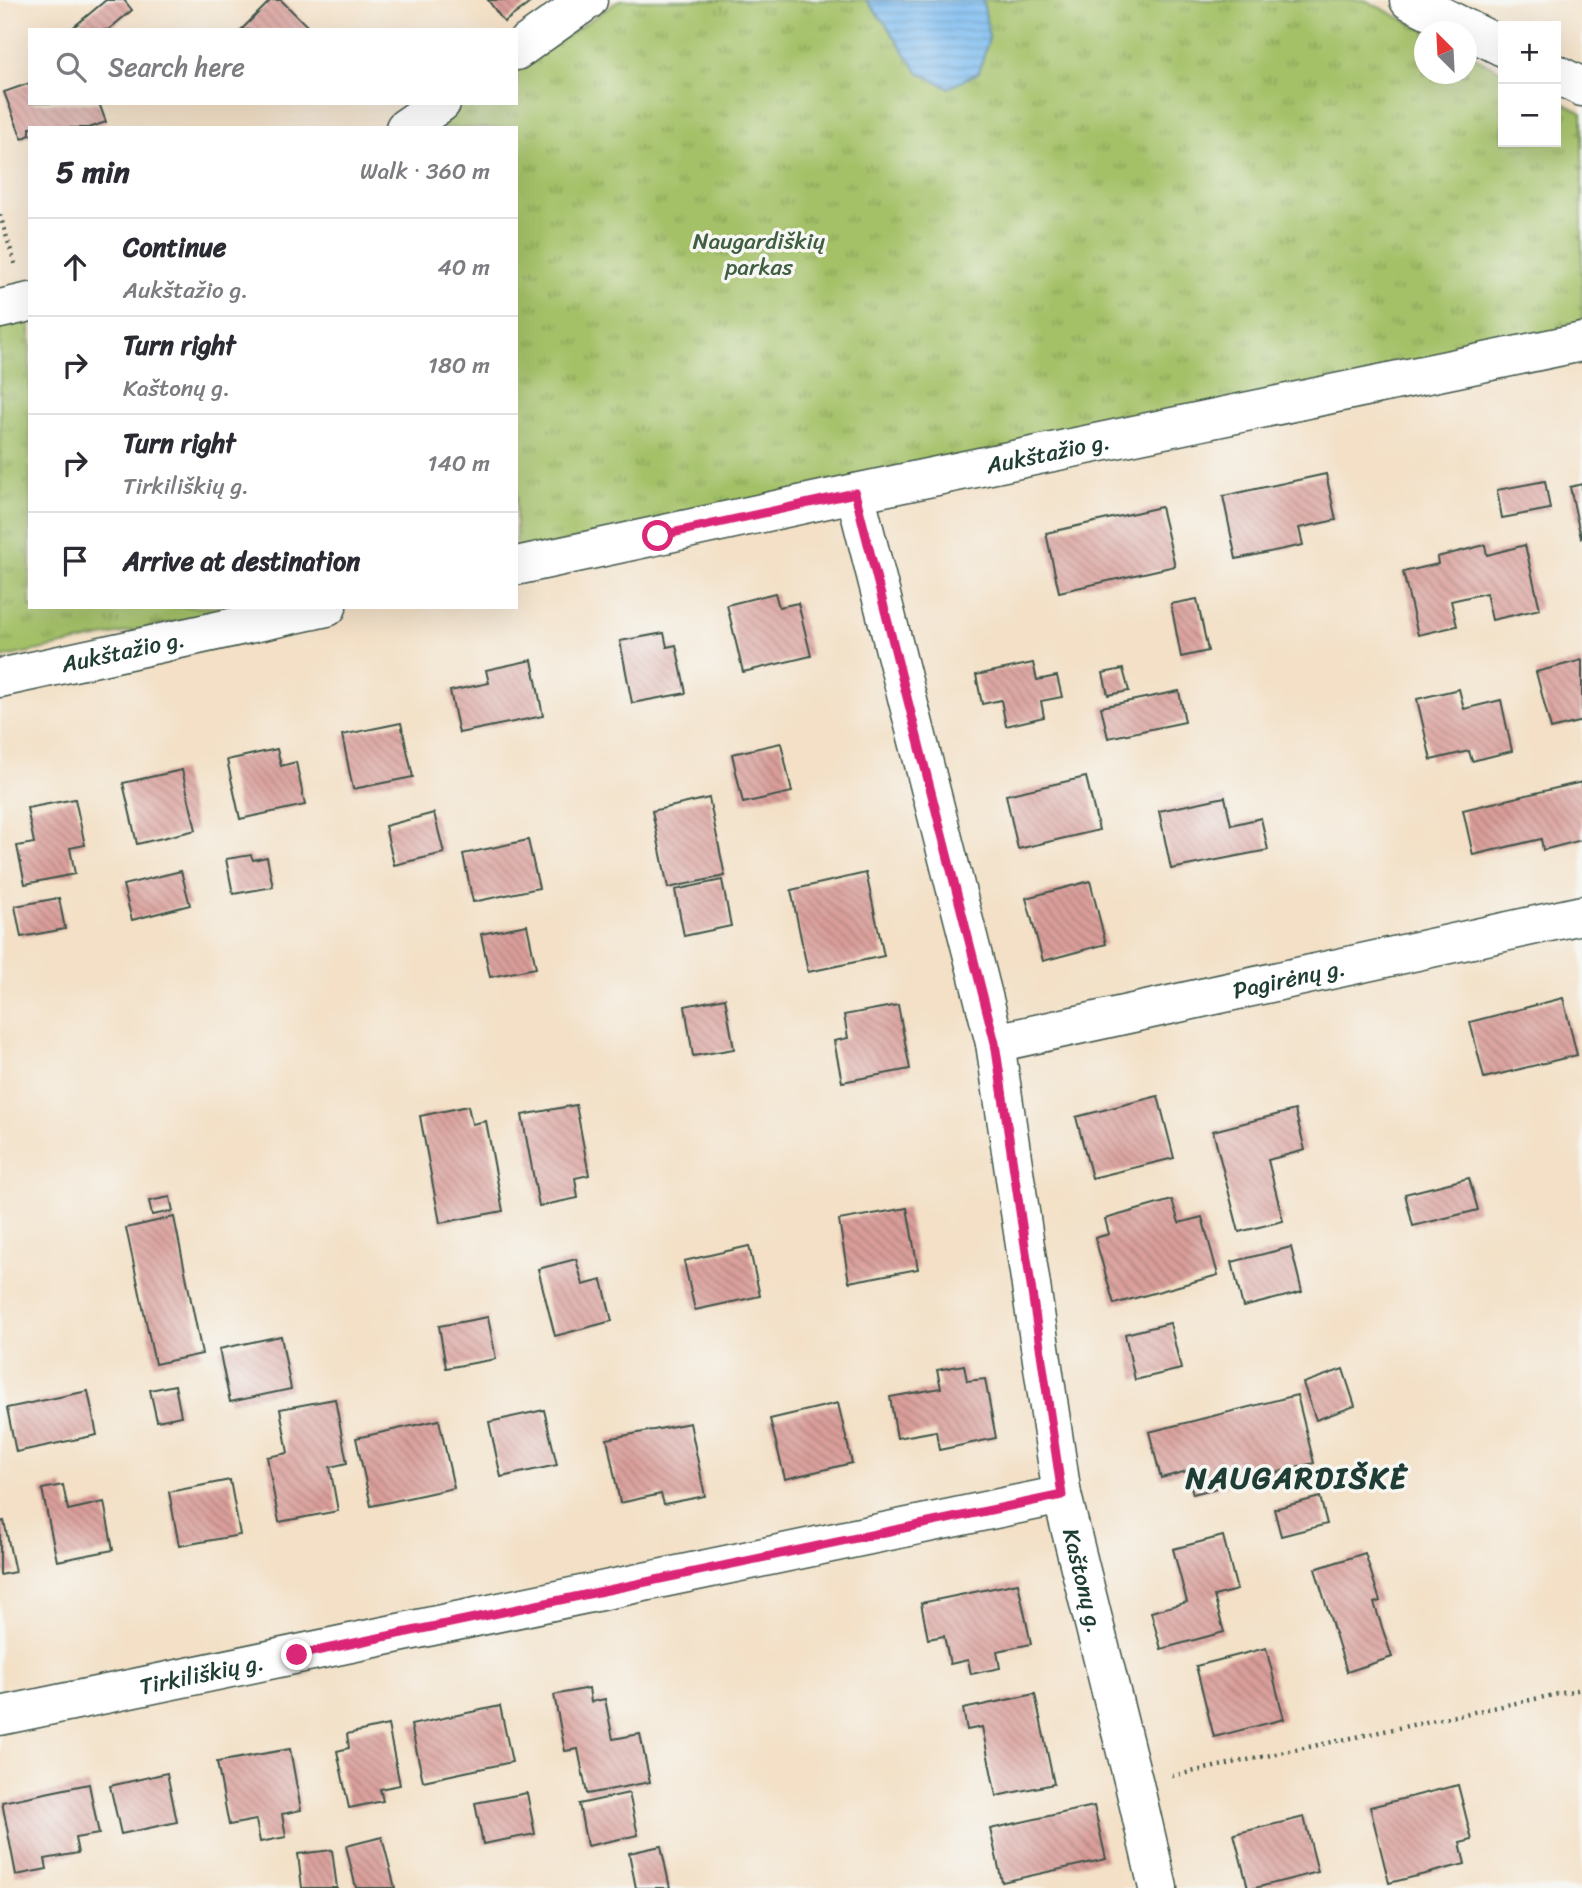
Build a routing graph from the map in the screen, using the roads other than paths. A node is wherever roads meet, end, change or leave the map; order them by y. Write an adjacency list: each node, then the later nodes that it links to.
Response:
1 (588, 0): 4 (street)
2 (1409, 0): 3 (street)
3 (1498, 44)
4 (518, 50)
5 (1561, 76): 6 (street)
6 (1582, 87)
7 (438, 105): 8 (street)
8 (408, 126)
9 (28, 302): 10 (street)
10 (0, 309)
11 (1582, 342): 12 (street, Aukštažio g.)
12 (855, 493): 13 (street, Aukštažio g.); 17 (street, Kaštonų g.)
13 (518, 566)
14 (318, 609): 15 (street, Aukštažio g.)
15 (0, 678)
16 (1582, 915): 17 (street, Pagirėnų g.)
17 (995, 1043): 18 (street, Kaštonų g.)
18 (1062, 1495): 19 (street, Tirkiliškių g.); 20 (street, Kaštonų g.)
19 (0, 1716)
20 (1158, 1888)

